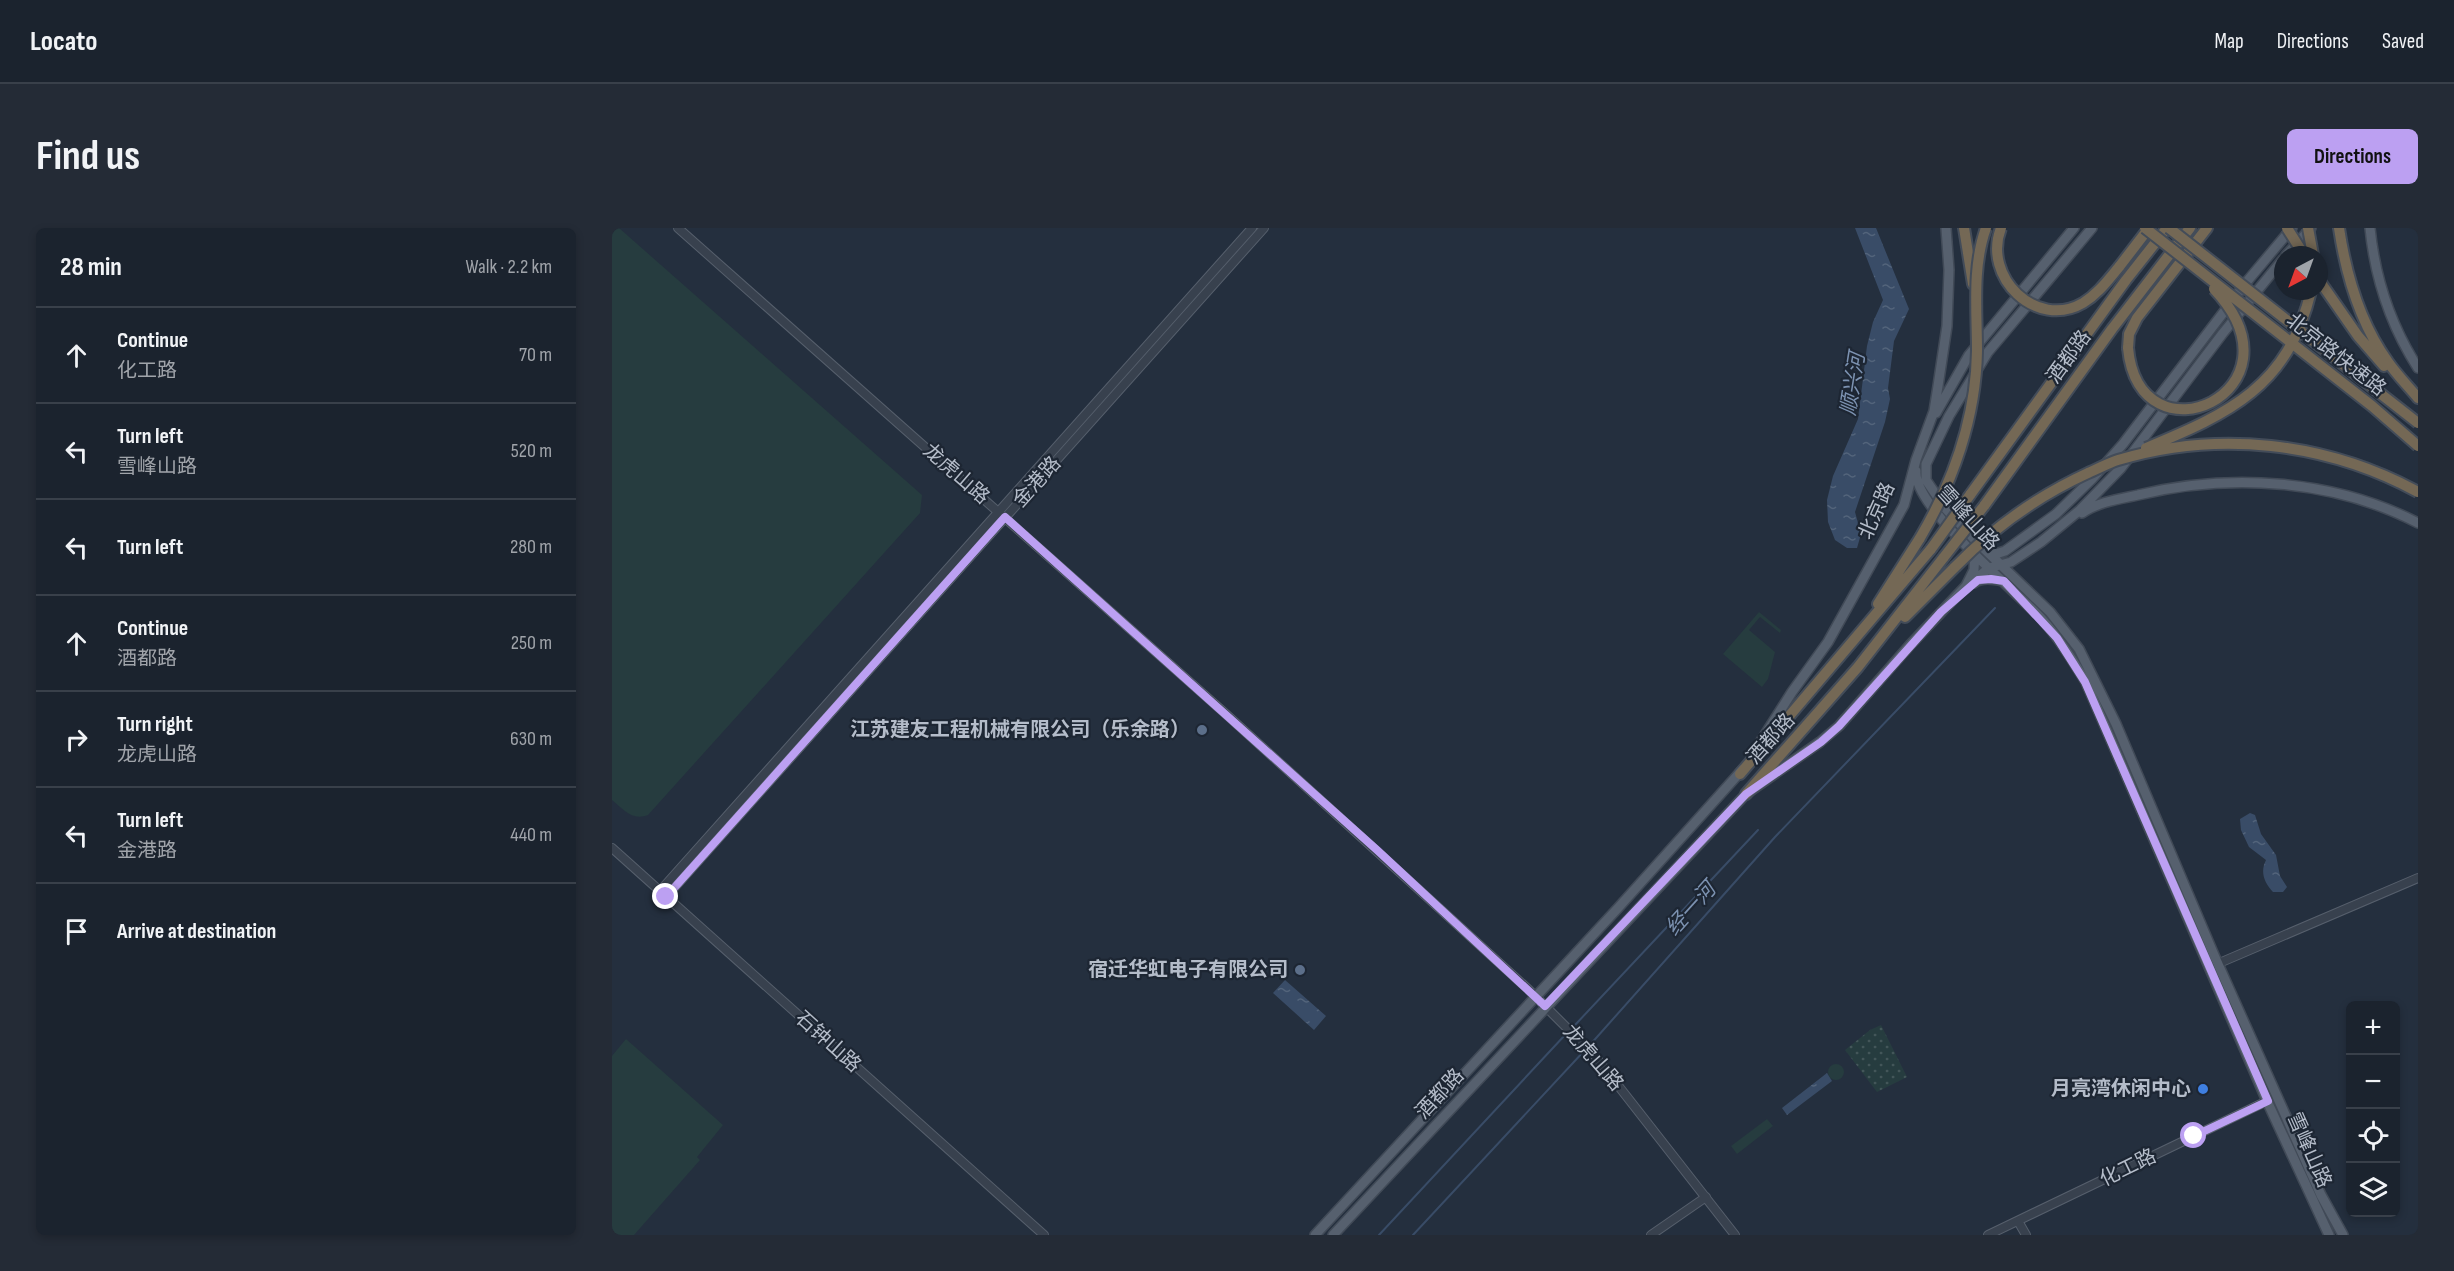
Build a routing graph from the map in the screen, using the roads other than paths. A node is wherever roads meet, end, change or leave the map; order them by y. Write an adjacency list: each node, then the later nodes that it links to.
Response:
1 (678, 228): 38 (street, 龙虎山路)
2 (1252, 228): 38 (street, 金港路)
3 (1264, 228): 38 (street, 金港路)
4 (1946, 228): 30 (main road, 北京路)
5 (1964, 228): 26 (highway, bridge)
6 (1986, 228): 26 (highway, bridge)
7 (2001, 228): 18 (highway, bridge)
8 (2074, 228): 30 (main road)
9 (2092, 228): 35 (main road)
10 (2168, 228): 29 (highway, 北京路快速路, bridge); 47 (highway, 酒都路, bridge)
11 (2190, 228): 48 (highway, 酒都路, bridge)
12 (2207, 228): 22 (highway, bridge)
13 (2287, 228): 20 (highway, bridge)
14 (2292, 228): 41 (main road)
15 (2310, 228): 19 (main road); 21 (highway, bridge)
16 (2338, 228): 28 (highway)
17 (2370, 228): 27 (main road)
18 (2147, 229): 22 (highway, 北京路快速路, bridge)
19 (2294, 246)
20 (2298, 246)
21 (2312, 246)
22 (2190, 262): 31 (highway, 北京路快速路, bridge)
23 (2274, 270): 40 (main road)
24 (2328, 293): 28 (highway)
25 (2309, 300): 33 (highway, bridge)
26 (1977, 305): 47 (highway, bridge)
27 (2418, 369)
28 (2418, 399)
29 (2418, 423)
30 (1926, 434): 32 (main road, 北京路)
31 (2418, 446)
32 (1916, 460): 34 (main road, 雪峰山路); 37 (main road, 北京路)
33 (2116, 461): 36 (highway, bridge); 48 (highway, bridge)
34 (1918, 486): 35 (main road); 37 (main road); 42 (main road, 雪峰山路)
35 (1932, 490): 41 (main road)
36 (2418, 492)
37 (1904, 505): 49 (main road, 北京路)
38 (1002, 514): 53 (street, 金港路); 55 (street, 龙虎山路)
39 (2418, 524): 40 (main road)
40 (2062, 526): 43 (main road)
41 (1985, 550): 43 (main road)
42 (1975, 554): 44 (main road, 雪峰山路); 46 (main road)
43 (2001, 565): 44 (main road); 45 (main road)
44 (1989, 567): 45 (main road, 雪峰山路); 46 (main road)
45 (2008, 578): 46 (main road); 54 (main road, 雪峰山路); 57 (main road, 雪峰山路)
46 (1958, 596): 50 (main road)
47 (1852, 645): 49 (highway, 酒都路)
48 (1858, 668): 50 (highway, 酒都路)
49 (1740, 774): 55 (main road, 酒都路)
50 (1746, 794): 56 (main road, 酒都路)
51 (612, 848): 53 (street, 石钟山路)
52 (2418, 878): 54 (street)
53 (663, 894): 60 (street, 石钟山路)
54 (2217, 964): 68 (main road, 雪峰山路)
55 (1535, 996): 56 (street, 龙虎山路); 61 (main road, 酒都路)
56 (1545, 1006): 58 (street, 龙虎山路); 62 (main road, 酒都路)
57 (2268, 1101): 59 (street, 化工路); 67 (main road, 雪峰山路)
58 (1706, 1197): 63 (street); 64 (street, 龙虎山路)
59 (2018, 1221): 65 (street, 化工路); 66 (street)
60 (1044, 1235)
61 (1315, 1235)
62 (1333, 1235)
63 (1651, 1235)
64 (1735, 1235)
65 (1988, 1235)
66 (2026, 1235)
67 (2330, 1235)
68 (2343, 1235)

